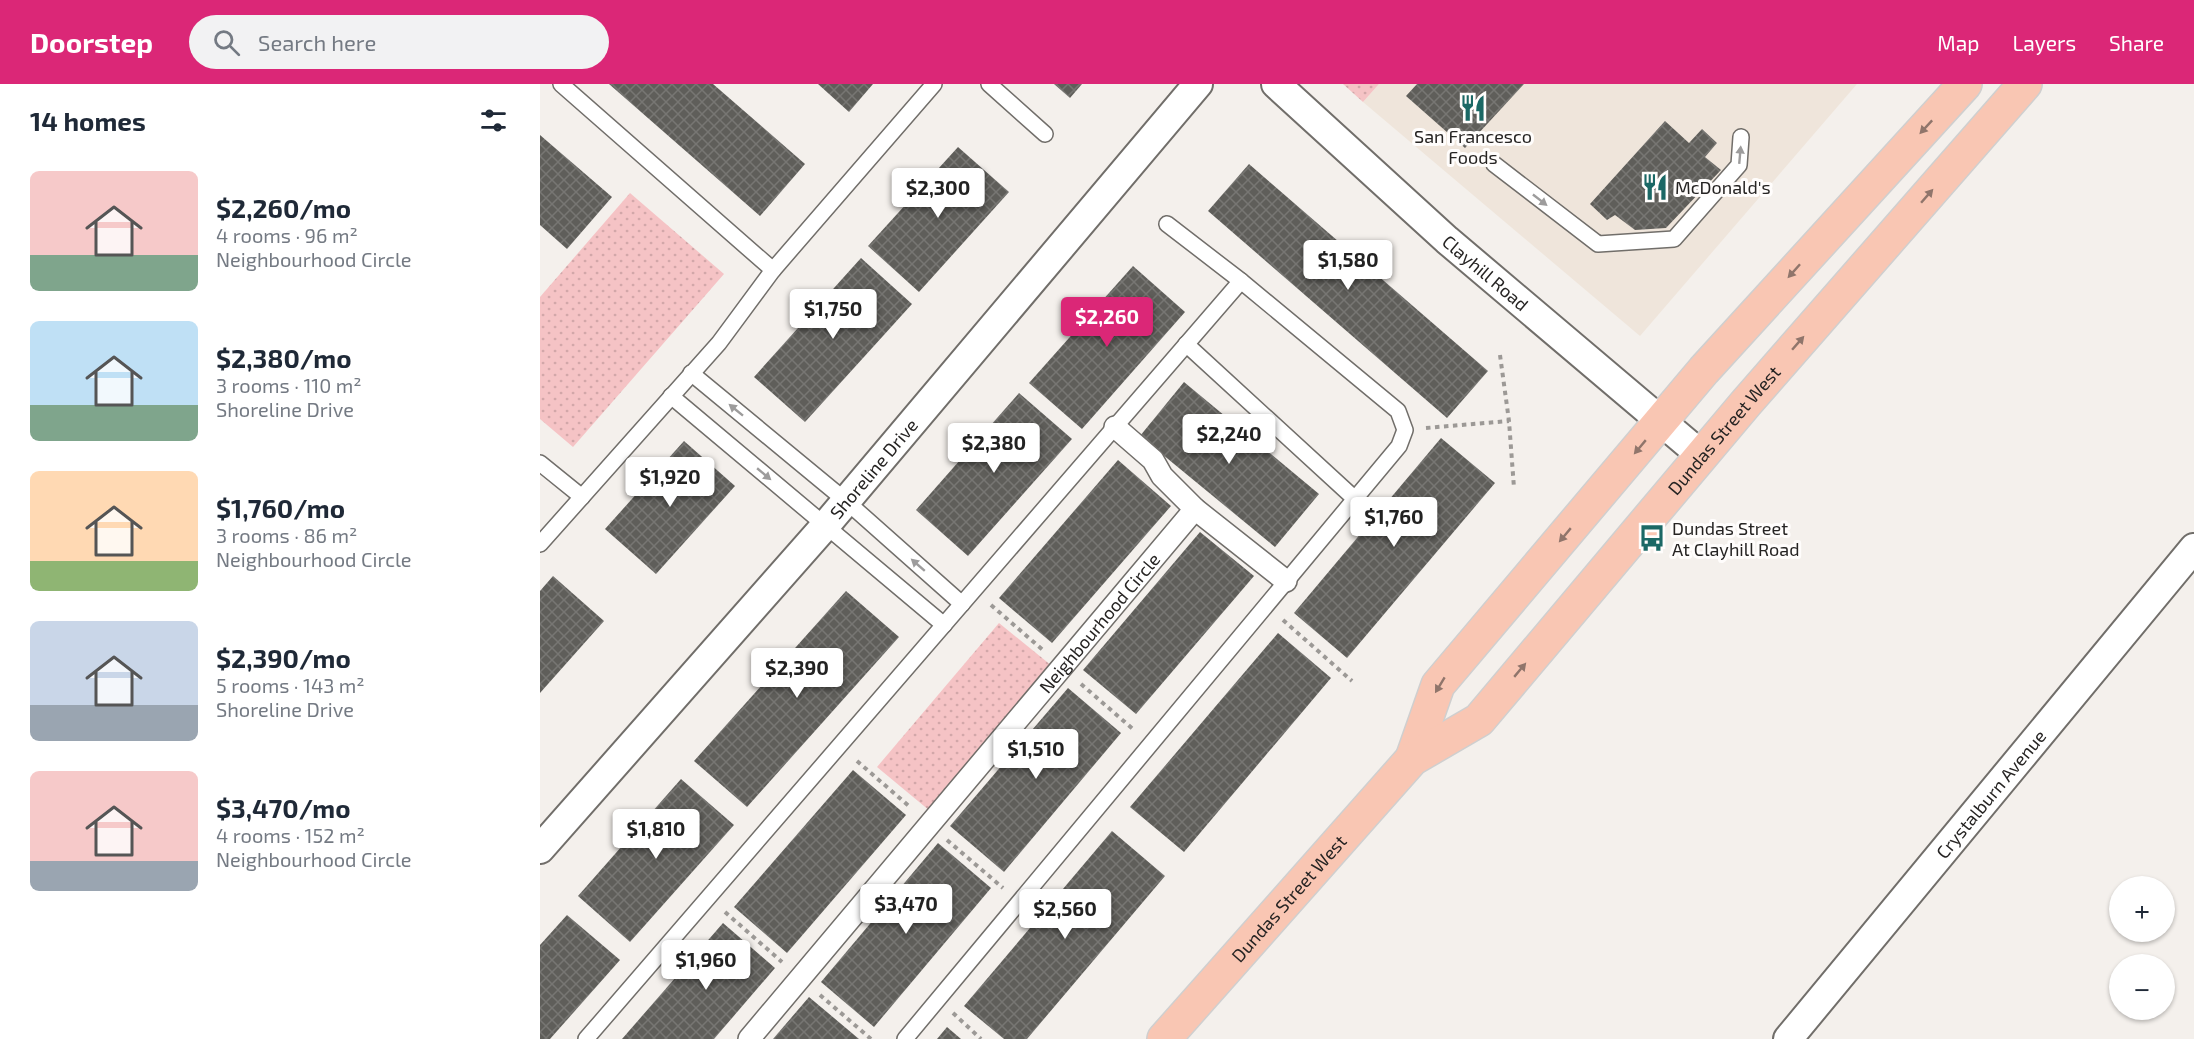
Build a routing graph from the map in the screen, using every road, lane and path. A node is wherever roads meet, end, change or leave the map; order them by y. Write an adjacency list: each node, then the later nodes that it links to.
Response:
1 (561, 84): 12 (lane)
2 (934, 84): 12 (lane)
3 (989, 84): 8 (lane)
4 (1198, 84): 27 (street, Shoreline Drive)
5 (1276, 84): 19 (street, Clayhill Road)
6 (1965, 84): 19 (main road, Dundas Street West, one-way to 19)
7 (2025, 84): 22 (main road, Dundas Street West, one-way to 7)
8 (1045, 134)
9 (1741, 137): 10 (lane, one-way to 9)
10 (1494, 164)
11 (1167, 224): 13 (lane)
12 (773, 270): 16 (lane)
13 (1241, 281): 14 (lane); 21 (lane)
14 (1186, 344): 20 (lane); 26 (lane)
15 (1500, 355): 18 (path)
16 (691, 373): 17 (lane); 27 (lane, one-way to 16)
17 (671, 396): 25 (lane); 29 (lane, one-way to 29)
18 (1509, 421): 21 (path); 24 (path)
19 (1661, 422): 22 (street, Clayhill Road); 40 (main road, Dundas Street West, one-way to 40)
20 (1115, 427): 28 (street); 33 (lane)
21 (1405, 430): 26 (lane)
22 (1701, 455): 40 (main road, Dundas Street West, one-way to 22)
23 (540, 463): 25 (lane)
24 (1514, 488)
25 (582, 497): 30 (lane)
26 (1355, 499): 32 (lane)
27 (846, 501): 29 (street, Shoreline Drive); 34 (lane, one-way to 27)
28 (1195, 509): 32 (street); 37 (street, Neighbourhood Circle)
29 (825, 526): 36 (lane); 41 (street, Shoreline Drive)
30 (540, 544)
31 (2194, 548): 48 (street, Crystalburn Avenue)
32 (1287, 581): 35 (lane)
33 (974, 590): 34 (lane); 37 (path)
34 (962, 604): 36 (lane)
35 (1266, 606): 38 (path); 39 (lane)
36 (944, 625): 43 (lane)
37 (1062, 667): 39 (path); 44 (street, Neighbourhood Circle)
38 (1352, 681)
39 (1150, 745): 42 (lane)
40 (1412, 759): 47 (main road, Dundas Street West)
41 (540, 849)
42 (938, 999): 45 (lane); 46 (path)
43 (586, 1039)
44 (749, 1039)
45 (905, 1039)
46 (981, 1039)
47 (1164, 1039)
48 (1788, 1039)

